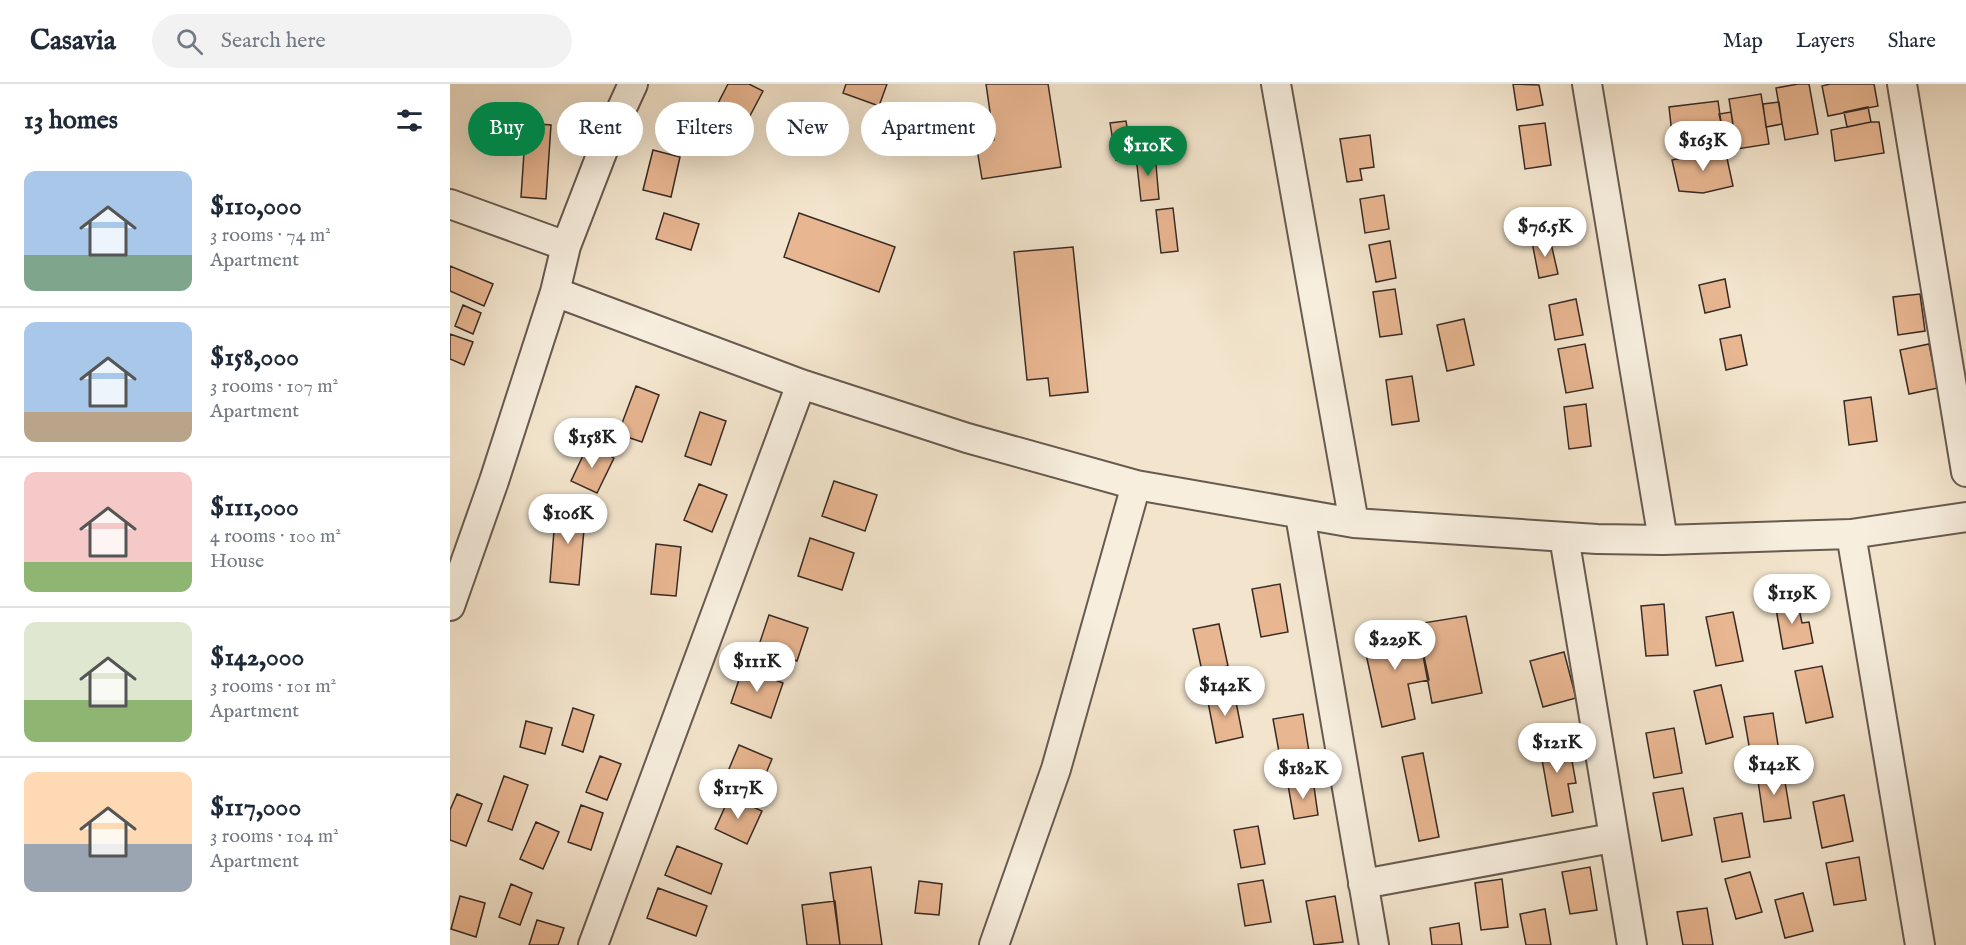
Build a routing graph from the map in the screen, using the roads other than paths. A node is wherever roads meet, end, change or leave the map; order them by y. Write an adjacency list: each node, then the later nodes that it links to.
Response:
1 (633, 84): 6 (street)
2 (1276, 84): 13 (street)
3 (1587, 84): 16 (street)
4 (1902, 84): 9 (street)
5 (450, 204): 6 (street)
6 (566, 246): 7 (street)
7 (555, 292): 8 (street); 17 (street)
8 (801, 384): 10 (street); 20 (street)
9 (1966, 472)
10 (1136, 485): 11 (street); 21 (street)
11 (1300, 515): 13 (street); 19 (street)
12 (1966, 517): 14 (street)
13 (1354, 523): 15 (street)
14 (1851, 534): 16 (street); 24 (street)
15 (1564, 537): 16 (street); 18 (street)
16 (1663, 540)
17 (450, 606)
18 (1612, 838): 19 (street); 23 (street)
19 (1363, 884): 22 (street)
20 (592, 945)
21 (994, 945)
22 (1374, 945)
23 (1632, 945)
24 (1920, 945)

